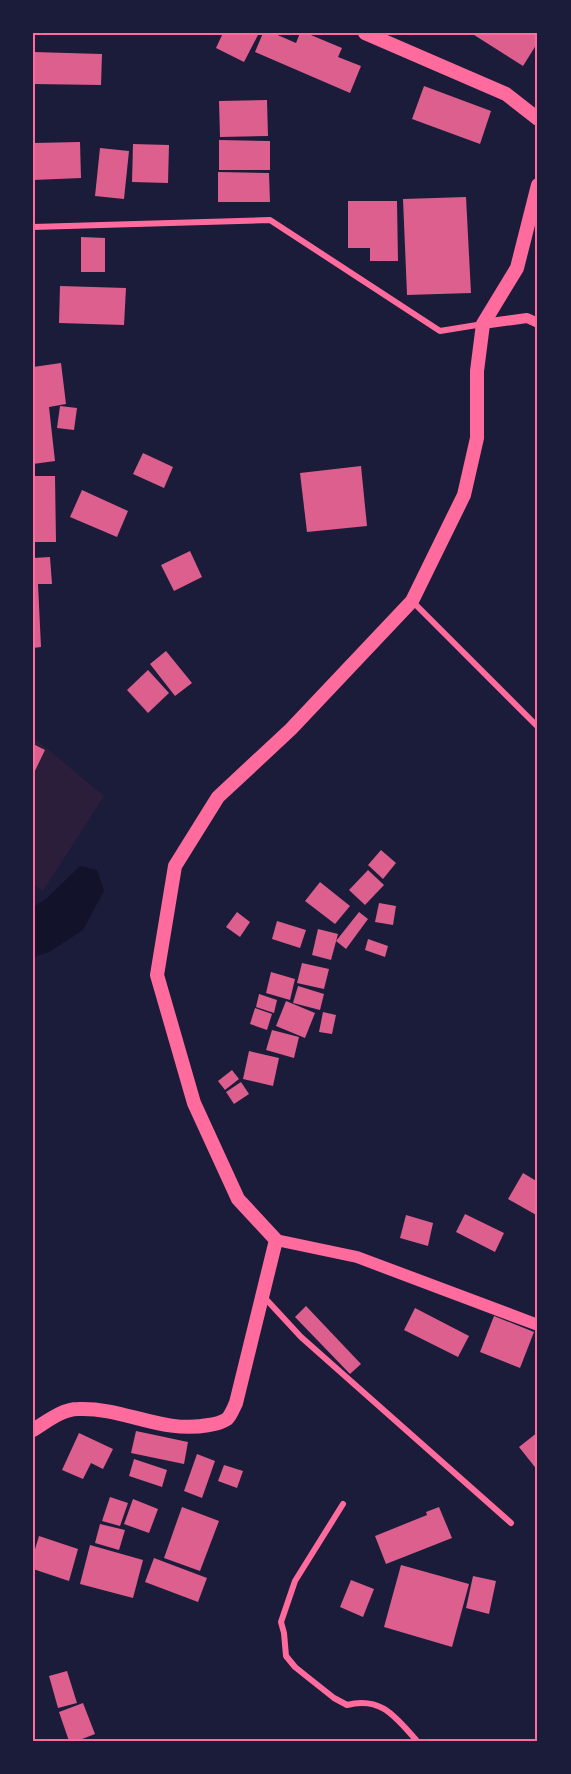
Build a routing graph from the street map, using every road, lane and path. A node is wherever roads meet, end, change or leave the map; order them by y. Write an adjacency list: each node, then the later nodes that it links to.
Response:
1 (366, 33): 2 (main road)
2 (538, 119)
3 (538, 185): 6 (main road)
4 (33, 227): 6 (street)
5 (538, 323): 6 (street)
6 (483, 324): 7 (main road)
7 (412, 600): 8 (street); 9 (main road)
8 (538, 727)
9 (276, 1240): 10 (main road); 11 (main road)
10 (262, 1295): 12 (main road); 14 (street)
11 (538, 1325)
12 (33, 1430)
13 (343, 1504): 15 (street)
14 (511, 1523)
15 (417, 1741)

